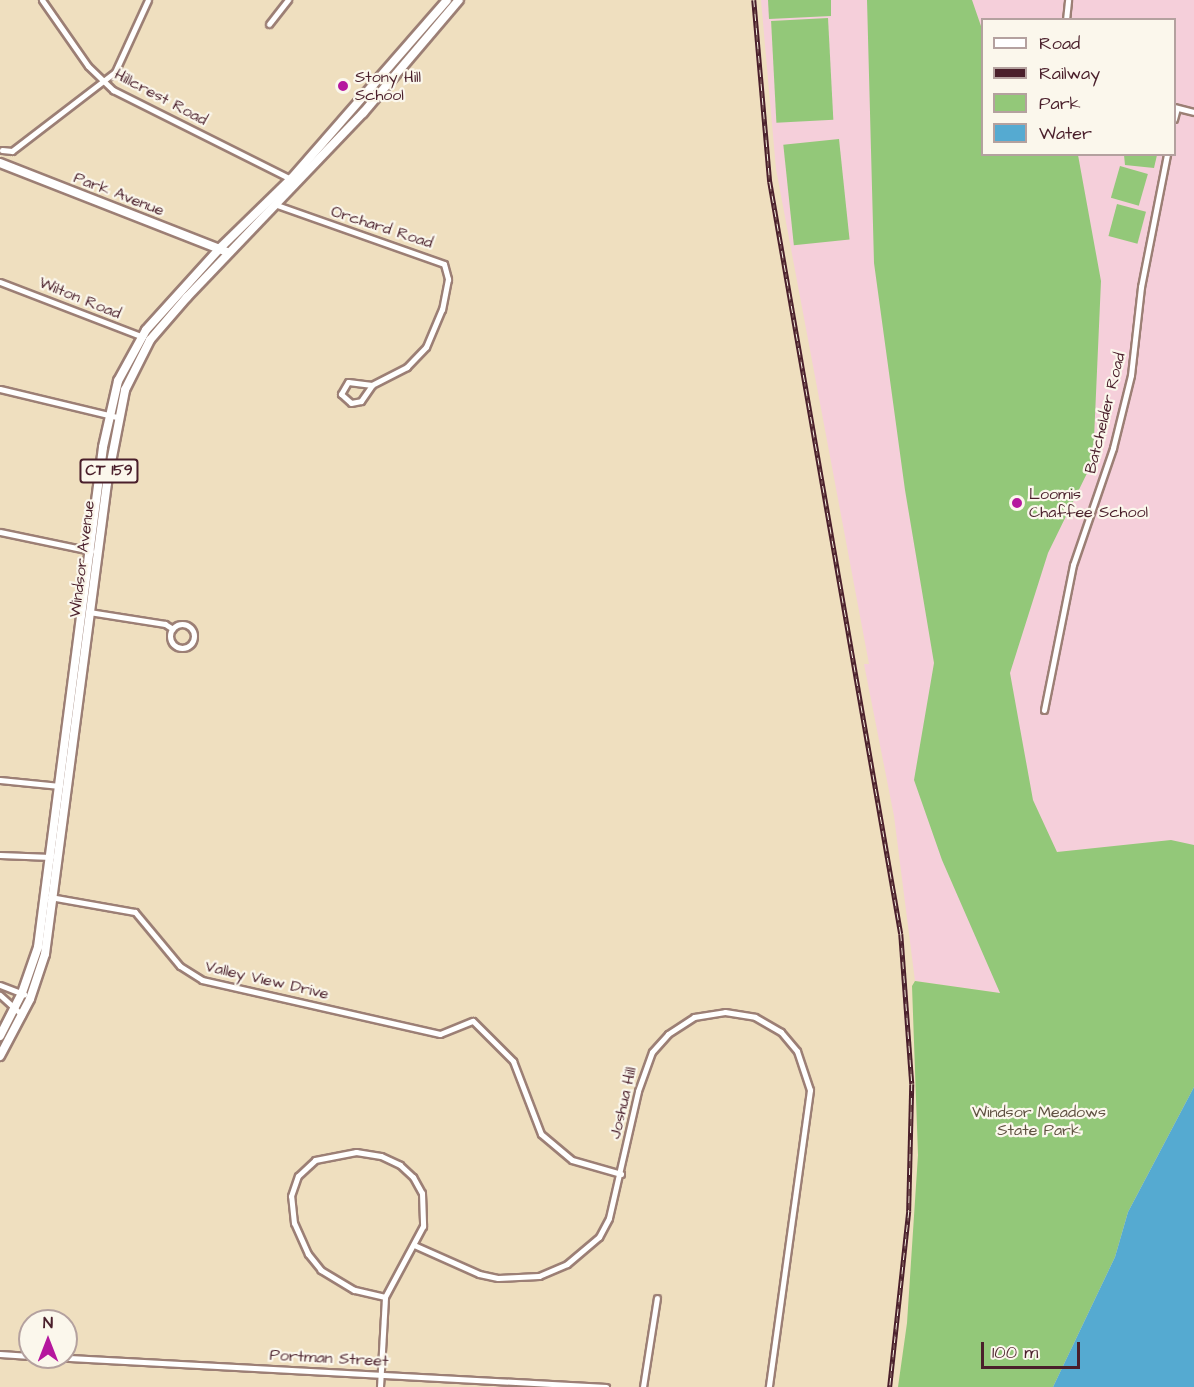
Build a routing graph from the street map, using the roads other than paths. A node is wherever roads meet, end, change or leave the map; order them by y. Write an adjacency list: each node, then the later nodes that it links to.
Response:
1 (42, 0): 9 (street, Hillcrest Road)
2 (148, 0): 9 (street)
3 (288, 0): 8 (street)
4 (447, 0): 15 (main road, Windsor Avenue / CT 159)
5 (459, 0): 15 (main road, Windsor Avenue / CT 159)
6 (1068, 0): 7 (street)
7 (1066, 18)
8 (269, 24)
9 (104, 82): 12 (street); 15 (street, Hillcrest Road)
10 (1176, 107): 11 (street)
11 (1194, 112)
12 (2, 150)
13 (1167, 156): 28 (street, Batchelder Road)
14 (0, 163): 17 (main road, Park Avenue)
15 (294, 181): 16 (main road, Windsor Avenue / CT 159)
16 (271, 202): 17 (main road, Windsor Avenue / CT 159); 21 (street, Orchard Road)
17 (224, 250): 19 (main road, Windsor Avenue / CT 159); 20 (main road, Windsor Avenue / CT 159)
18 (0, 282): 19 (street, Wilton Road)
19 (141, 336): 20 (street, Wilton Road); 23 (main road, Windsor Avenue / CT 159)
20 (150, 340): 23 (main road, Windsor Avenue / CT 159)
21 (372, 385): 21 (street, Orchard Road)
22 (0, 389): 23 (street)
23 (113, 416): 25 (main road, Windsor Avenue / CT 159)
24 (0, 532): 25 (street)
25 (94, 552): 26 (main road, Windsor Avenue / CT 159)
26 (86, 612): 27 (street); 30 (main road, Windsor Avenue / CT 159)
27 (173, 629): 27 (street)
28 (1044, 710)
29 (0, 780): 30 (street)
30 (63, 786): 32 (main road, Windsor Avenue / CT 159)
31 (0, 855): 32 (street)
32 (54, 857): 33 (main road, Windsor Avenue / CT 159)
33 (49, 897): 36 (main road, Windsor Avenue / CT 159); 41 (street, Valley View Drive)
34 (0, 985): 36 (street)
35 (0, 995): 37 (street)
36 (26, 996): 37 (main road, Windsor Avenue / CT 159); 38 (main road, Windsor Avenue / CT 159)
37 (16, 1007): 38 (street); 39 (main road, Windsor Avenue / CT 159)
38 (22, 1015): 40 (main road, Windsor Avenue / CT 159)
39 (0, 1036)
40 (0, 1056)
41 (621, 1174): 42 (street, Joshua Hill); 52 (street, Joshua Hill)
42 (414, 1245): 43 (street); 43 (street)
43 (385, 1297): 48 (street)
44 (657, 1298): 51 (street)
45 (0, 1354): 46 (street)
46 (18, 1355)
47 (78, 1358): 48 (street, Portman Street)
48 (380, 1374): 49 (street); 50 (street, Portman Street)
49 (380, 1387)
50 (606, 1387)
51 (643, 1387)
52 (769, 1387)

